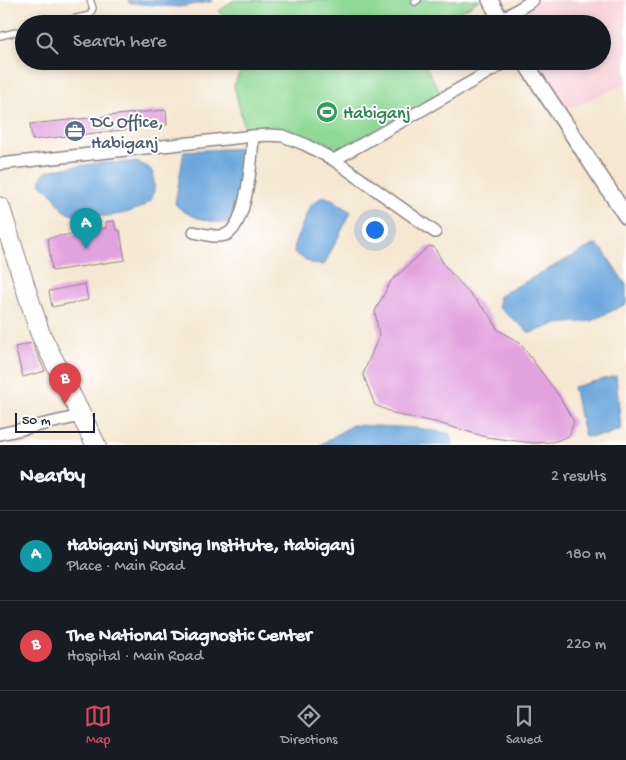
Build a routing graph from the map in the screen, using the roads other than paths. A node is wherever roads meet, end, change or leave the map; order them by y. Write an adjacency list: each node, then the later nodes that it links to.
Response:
1 (90, 0): 4 (lane)
2 (490, 0): 5 (street)
3 (533, 0): 6 (street)
4 (90, 15)
5 (498, 15)
6 (512, 15)
7 (15, 32): 8 (lane)
8 (0, 36)
9 (492, 70): 12 (street)
10 (530, 70): 15 (street)
11 (253, 136): 12 (street); 13 (street); 16 (street)
12 (334, 160): 17 (street)
13 (0, 164)
14 (0, 207): 18 (main road)
15 (626, 216)
16 (194, 232)
17 (435, 232)
18 (81, 416): 19 (street); 20 (main road)
19 (0, 434)
20 (96, 445)

